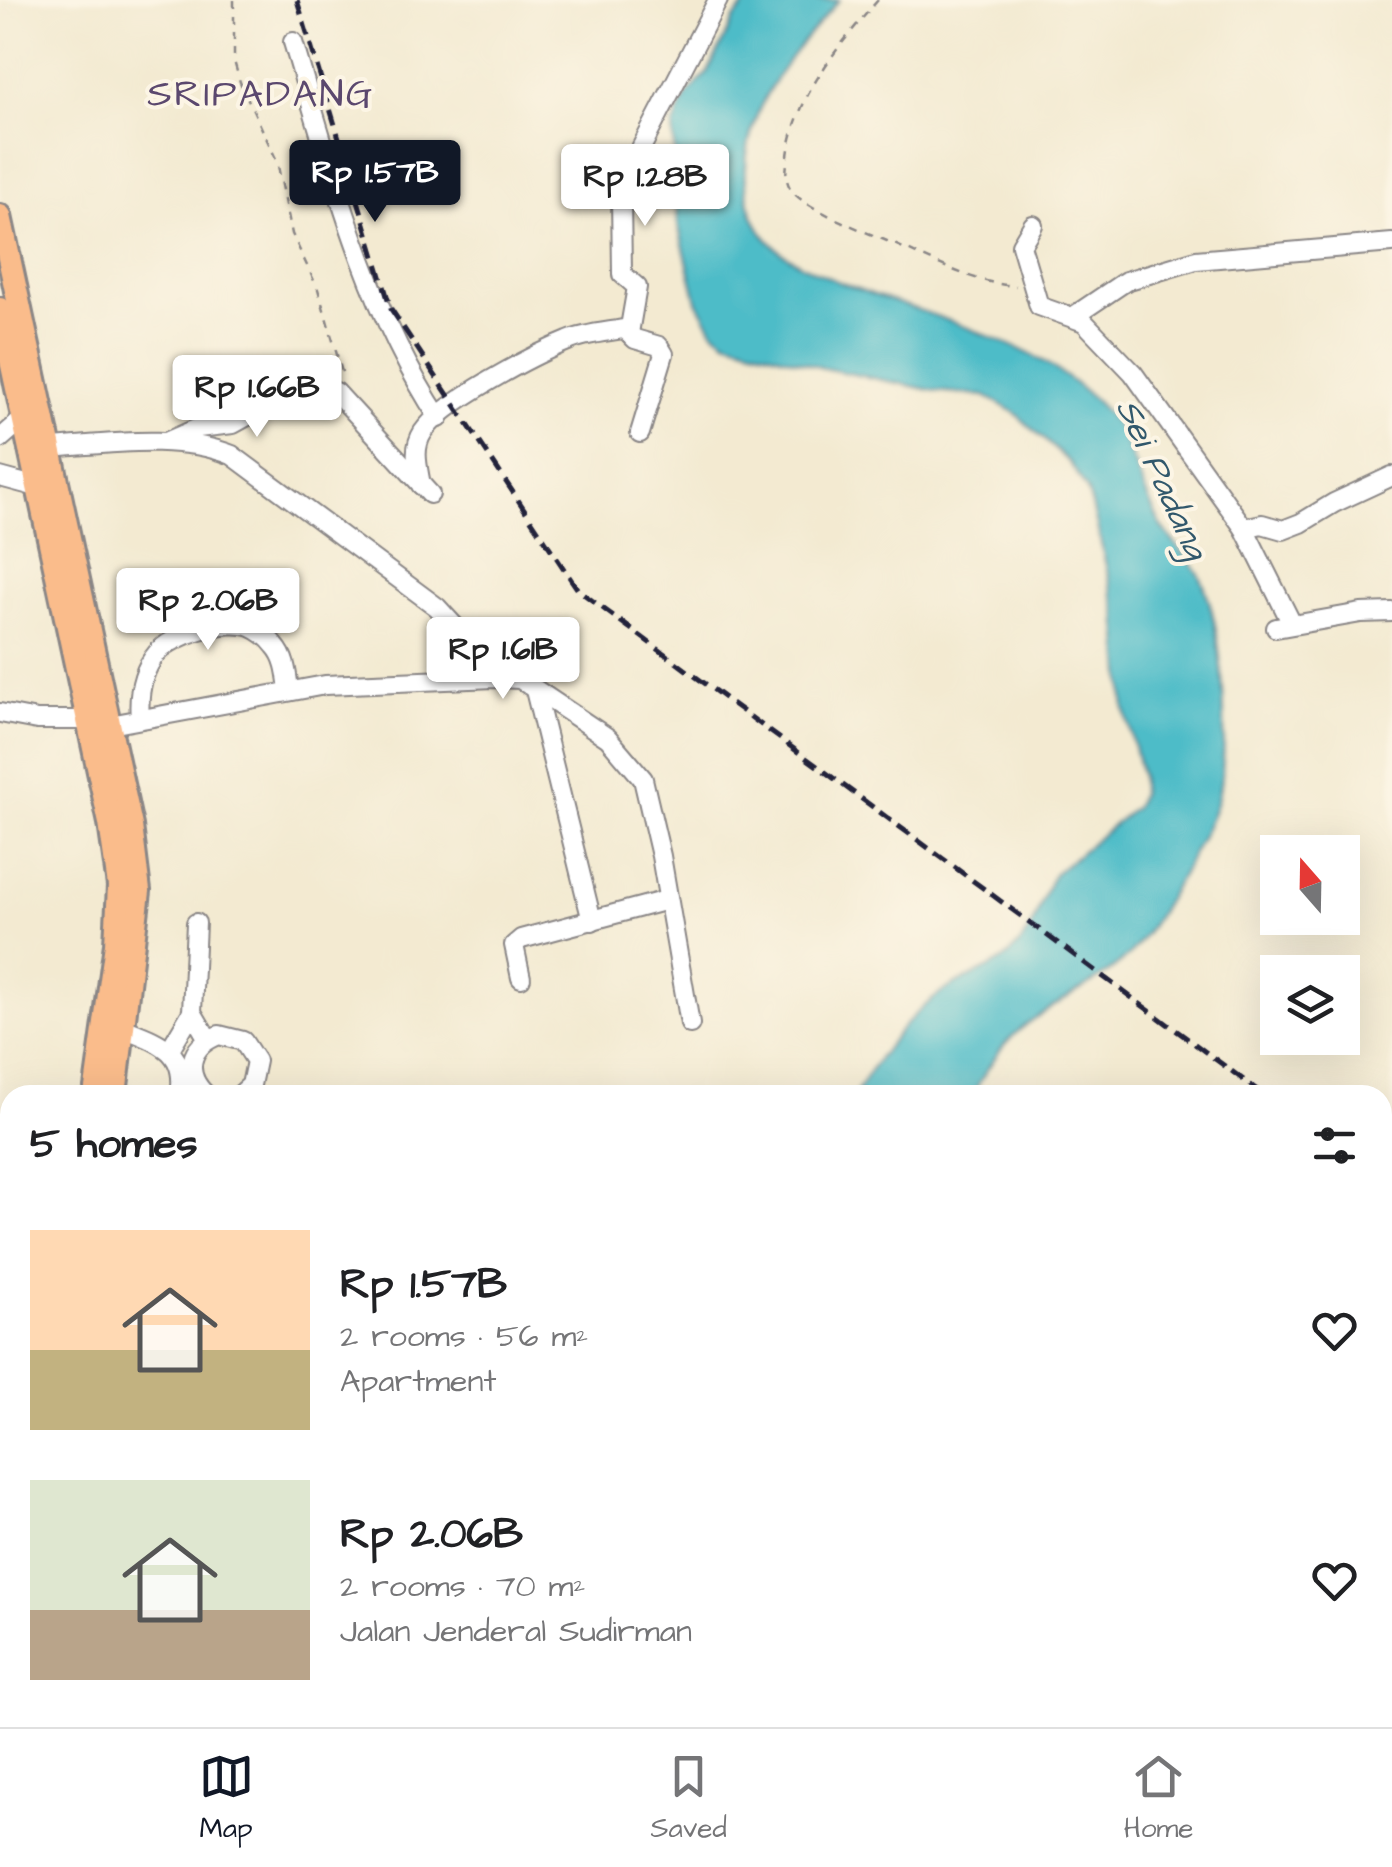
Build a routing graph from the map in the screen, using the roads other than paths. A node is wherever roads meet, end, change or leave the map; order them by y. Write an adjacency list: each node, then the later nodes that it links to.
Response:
1 (718, 0): 8 (street)
2 (293, 42): 10 (street)
3 (0, 216): 9 (main road)
4 (1033, 225): 7 (street)
5 (1392, 243): 7 (street)
6 (0, 309): 9 (main road)
7 (1074, 316): 18 (street)
8 (629, 328): 10 (street); 11 (street)
9 (33, 417): 12 (street); 14 (main road); 17 (main road)
10 (439, 418): 13 (street)
11 (640, 434)
12 (0, 439)
13 (164, 443): 14 (street); 20 (street)
14 (50, 448): 17 (main road)
15 (1392, 476): 18 (street)
16 (0, 477): 17 (street)
17 (47, 485): 25 (main road)
18 (1244, 528): 19 (street)
19 (1392, 612)
20 (470, 650)
21 (289, 690): 22 (street); 24 (street); 24 (street)
22 (535, 690): 26 (street); 27 (street)
23 (0, 712): 25 (street)
24 (140, 719): 25 (street)
25 (98, 723): 32 (main road); 35 (main road)
26 (668, 900): 27 (street); 31 (street)
27 (592, 921): 29 (street)
28 (196, 923): 30 (street)
29 (521, 978)
30 (192, 1012): 33 (street); 34 (street)
31 (690, 1024)
32 (123, 1028): 34 (street); 36 (main road)
33 (208, 1039): 38 (street); 39 (street)
34 (170, 1050): 37 (street)
35 (96, 1085)
36 (116, 1085)
37 (189, 1085)
38 (191, 1085)
39 (252, 1085)

